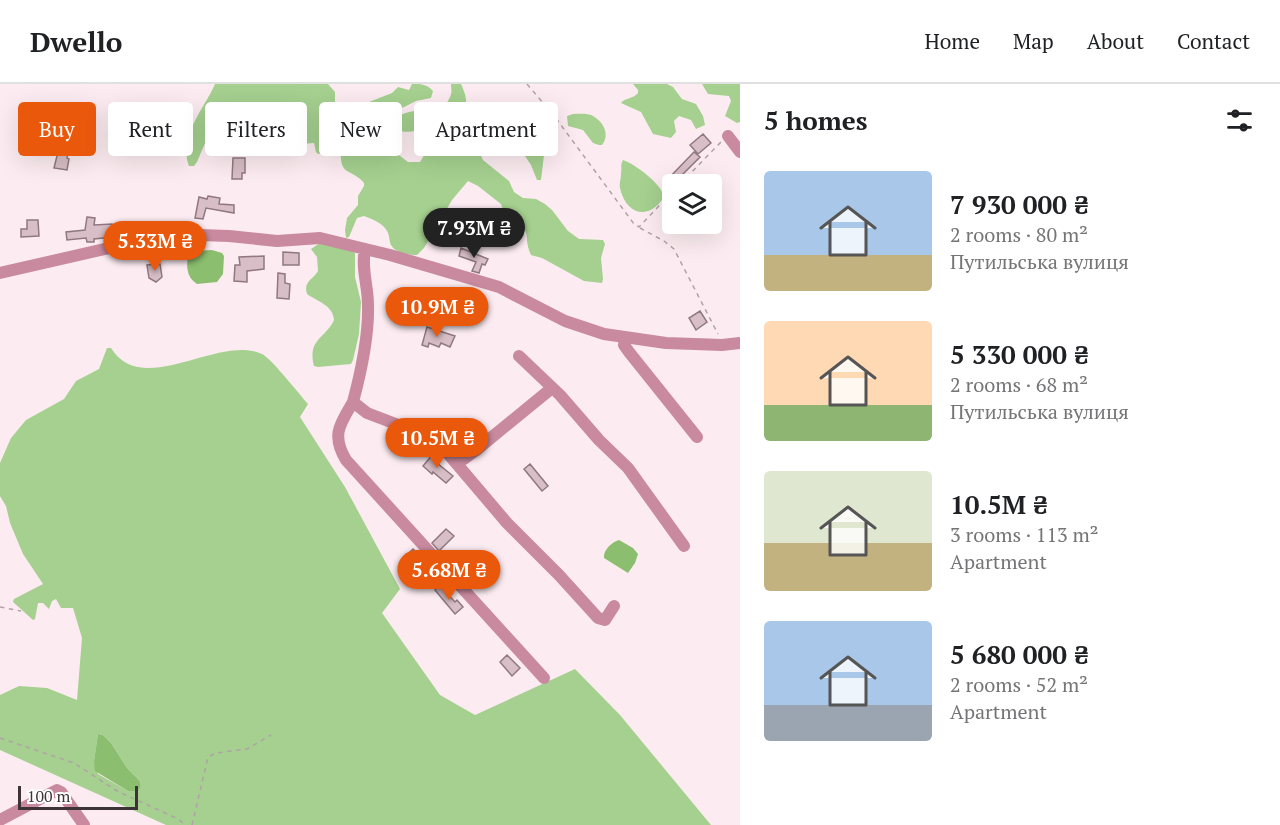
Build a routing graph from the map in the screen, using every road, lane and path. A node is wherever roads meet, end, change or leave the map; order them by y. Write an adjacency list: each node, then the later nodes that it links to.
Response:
1 (527, 84): 6 (path)
2 (728, 136): 3 (street); 4 (path)
3 (740, 152)
4 (690, 174)
5 (662, 203): 6 (path)
6 (639, 227): 11 (path)
7 (365, 249): 8 (street); 9 (street); 14 (street)
8 (0, 273)
9 (625, 338): 11 (street); 15 (street)
10 (740, 343): 11 (street)
11 (722, 345)
12 (519, 356): 13 (street)
13 (552, 388): 16 (street); 17 (street)
14 (353, 402): 16 (street); 21 (street)
15 (697, 437)
16 (454, 461): 18 (street)
17 (684, 546)
18 (614, 606)
19 (0, 607): 20 (path)
20 (21, 611)
21 (544, 678)
22 (271, 735): 27 (path)
23 (0, 738): 26 (path)
24 (0, 820): 25 (street)
25 (84, 825)
26 (186, 825)
27 (192, 825)

